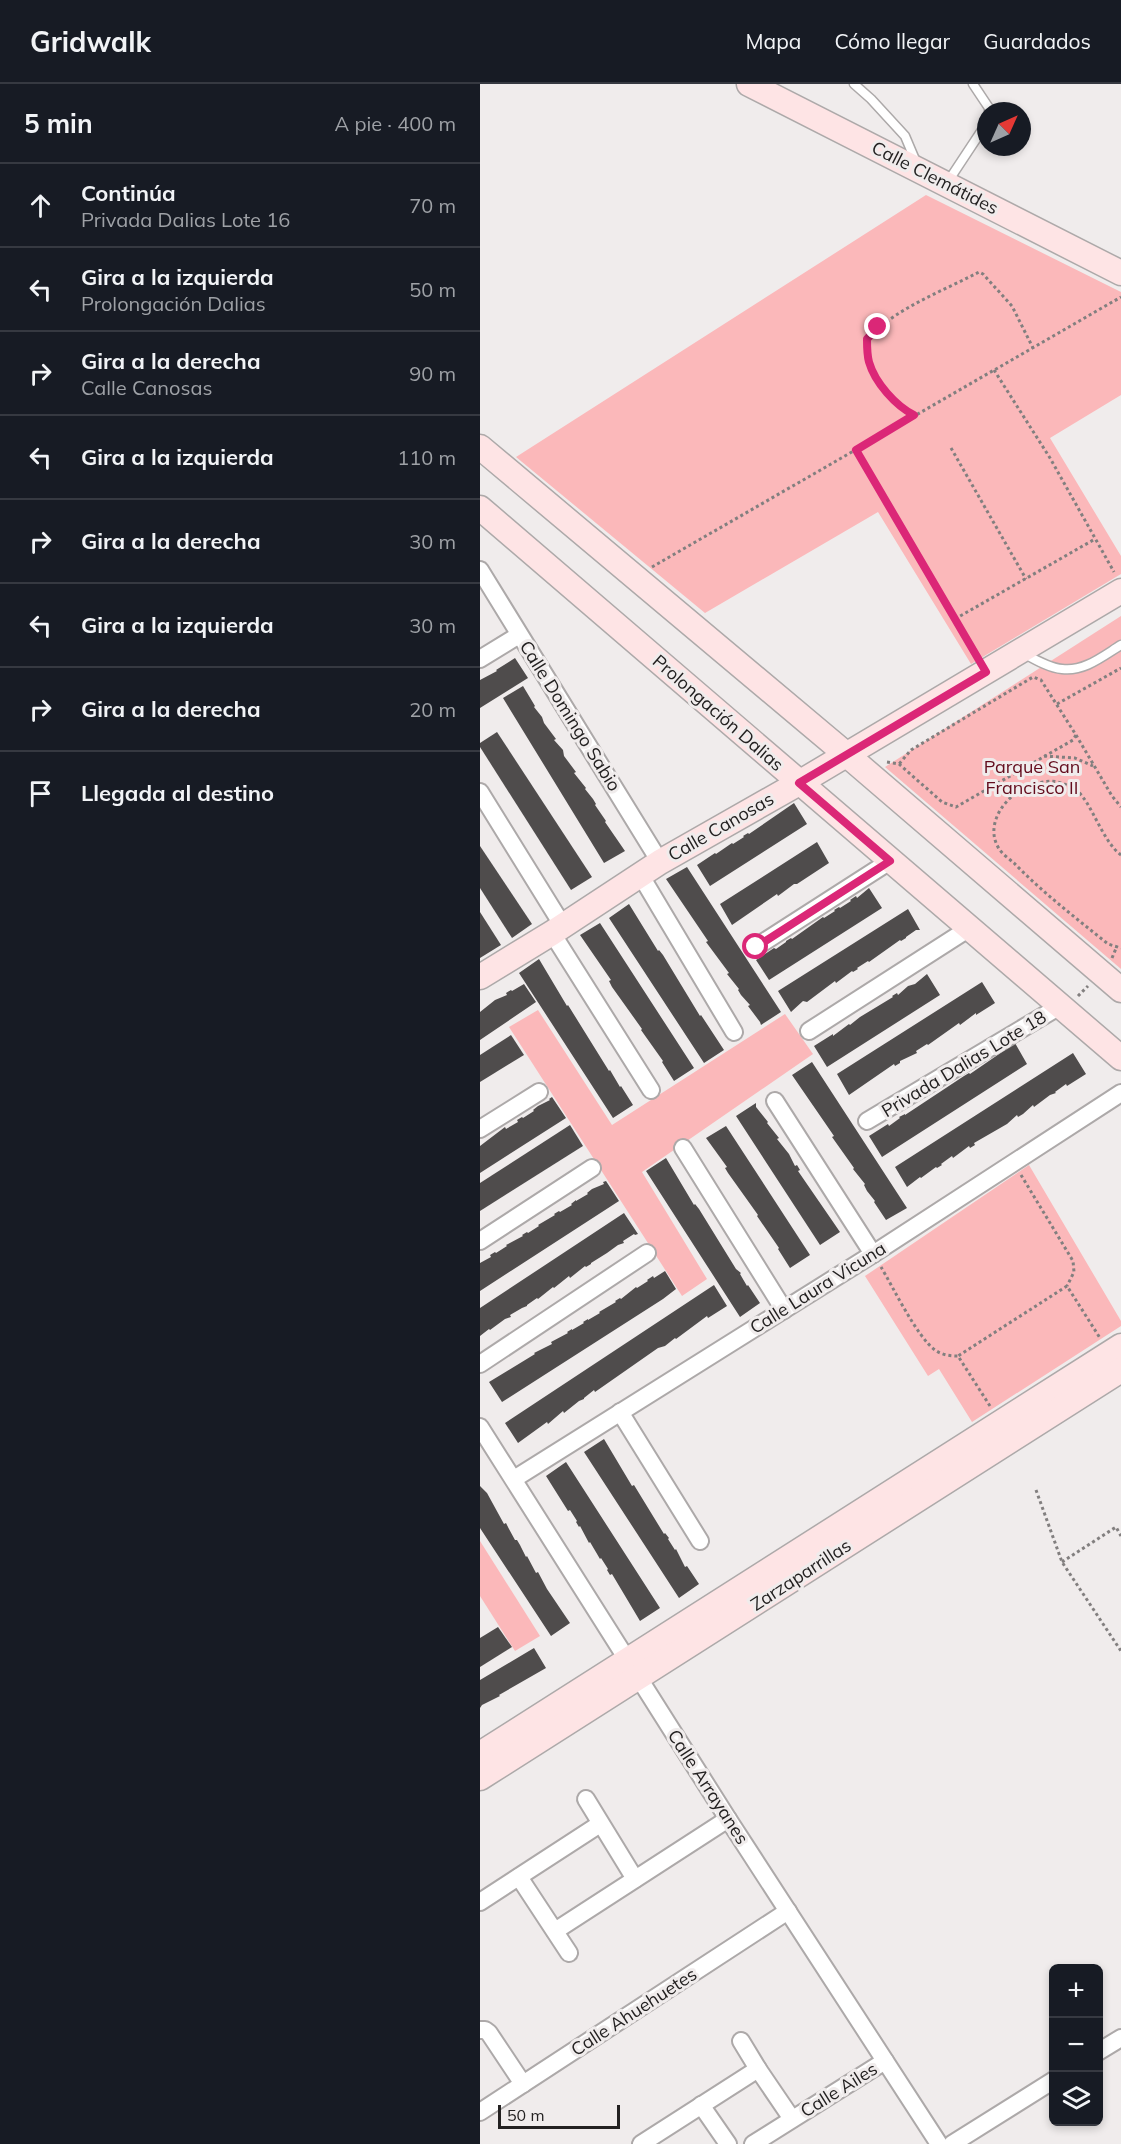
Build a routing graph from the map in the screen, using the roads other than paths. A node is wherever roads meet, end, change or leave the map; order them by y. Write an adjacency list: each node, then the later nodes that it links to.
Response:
1 (749, 84): 6 (street, Calle Clemátides)
2 (854, 84): 6 (lane)
3 (973, 84): 4 (lane)
4 (985, 102)
5 (977, 138): 7 (lane)
6 (919, 170): 7 (street, Calle Clemátides)
7 (946, 184): 8 (street, Calle Clemátides)
8 (1121, 273)
9 (480, 447): 17 (street)
10 (480, 508): 18 (street, Prolongación Dalias)
11 (480, 570): 13 (street, Calle Domingo Sabio)
12 (1118, 583): 15 (street, Calle Canosas)
13 (519, 635): 16 (street); 21 (street, Calle Domingo Sabio)
14 (1121, 645): 15 (lane)
15 (1019, 652): 17 (street, Calle Canosas)
16 (480, 658)
17 (846, 755): 18 (street, Calle Canosas); 26 (street)
18 (799, 783): 20 (street, Prolongación Dalias); 21 (street, Calle Canosas)
19 (480, 792): 23 (street)
20 (890, 861): 22 (street, Prolongación Dalias); 24 (street)
21 (650, 869): 23 (street, Calle Canosas); 29 (street, Calle Domingo Sabio)
22 (968, 929): 27 (street, Prolongación Dalias); 28 (street)
23 (558, 930): 25 (street, Calle Canosas); 31 (street)
24 (756, 947)
25 (480, 977)
26 (1121, 990)
27 (1063, 1008): 30 (street, Prolongación Dalias); 35 (street, Privada Dalias Lote 18)
28 (809, 1031)
29 (734, 1032)
30 (1121, 1058)
31 (651, 1090)
32 (539, 1092): 36 (street)
33 (1121, 1093): 41 (street, Calle Laura Vicuna)
34 (776, 1101): 41 (street)
35 (867, 1121)
36 (480, 1129)
37 (683, 1148): 42 (street)
38 (592, 1168): 39 (street)
39 (480, 1241)
40 (647, 1253): 44 (street)
41 (873, 1254): 42 (street, Calle Laura Vicuna)
42 (784, 1310): 45 (street, Calle Laura Vicuna)
43 (1117, 1356): 49 (street, Zarzaparrillas); 49 (street, Zarzaparrillas)
44 (480, 1364)
45 (620, 1412): 47 (street, Calle Laura Vicuna); 48 (street)
46 (480, 1427): 47 (street, Calle Arrayanes)
47 (514, 1479): 49 (street, Calle Arrayanes)
48 (700, 1541)
49 (633, 1669): 50 (street, Zarzaparrillas); 51 (street, Zarzaparrillas); 53 (street, Calle Arrayanes)
50 (480, 1754)
51 (480, 1778)
52 (586, 1799): 54 (street)
53 (728, 1819): 56 (street); 58 (street, Calle Arrayanes)
54 (600, 1824): 55 (street); 56 (street)
55 (519, 1877): 57 (street); 59 (street)
56 (635, 1879): 59 (street)
57 (480, 1902)
58 (788, 1911): 65 (street, Calle Arrayanes); 68 (street, Calle Ahuehuetes)
59 (555, 1931): 60 (street)
60 (569, 1953)
61 (480, 2030): 68 (street)
62 (1121, 2038): 64 (street)
63 (741, 2041): 66 (street, Calle Ailes)
64 (1103, 2049)
65 (885, 2061): 71 (street, Calle Ailes); 75 (street, Calle Arrayanes)
66 (758, 2069): 69 (street); 71 (street, Calle Ailes)
67 (1049, 2083): 76 (street)
68 (523, 2084): 70 (street, Calle Ahuehuetes)
69 (701, 2105): 72 (street); 73 (street)
70 (480, 2112)
71 (792, 2119): 74 (street, Calle Ailes)
72 (641, 2144)
73 (728, 2144)
74 (753, 2144)
75 (939, 2144)
76 (952, 2144)

